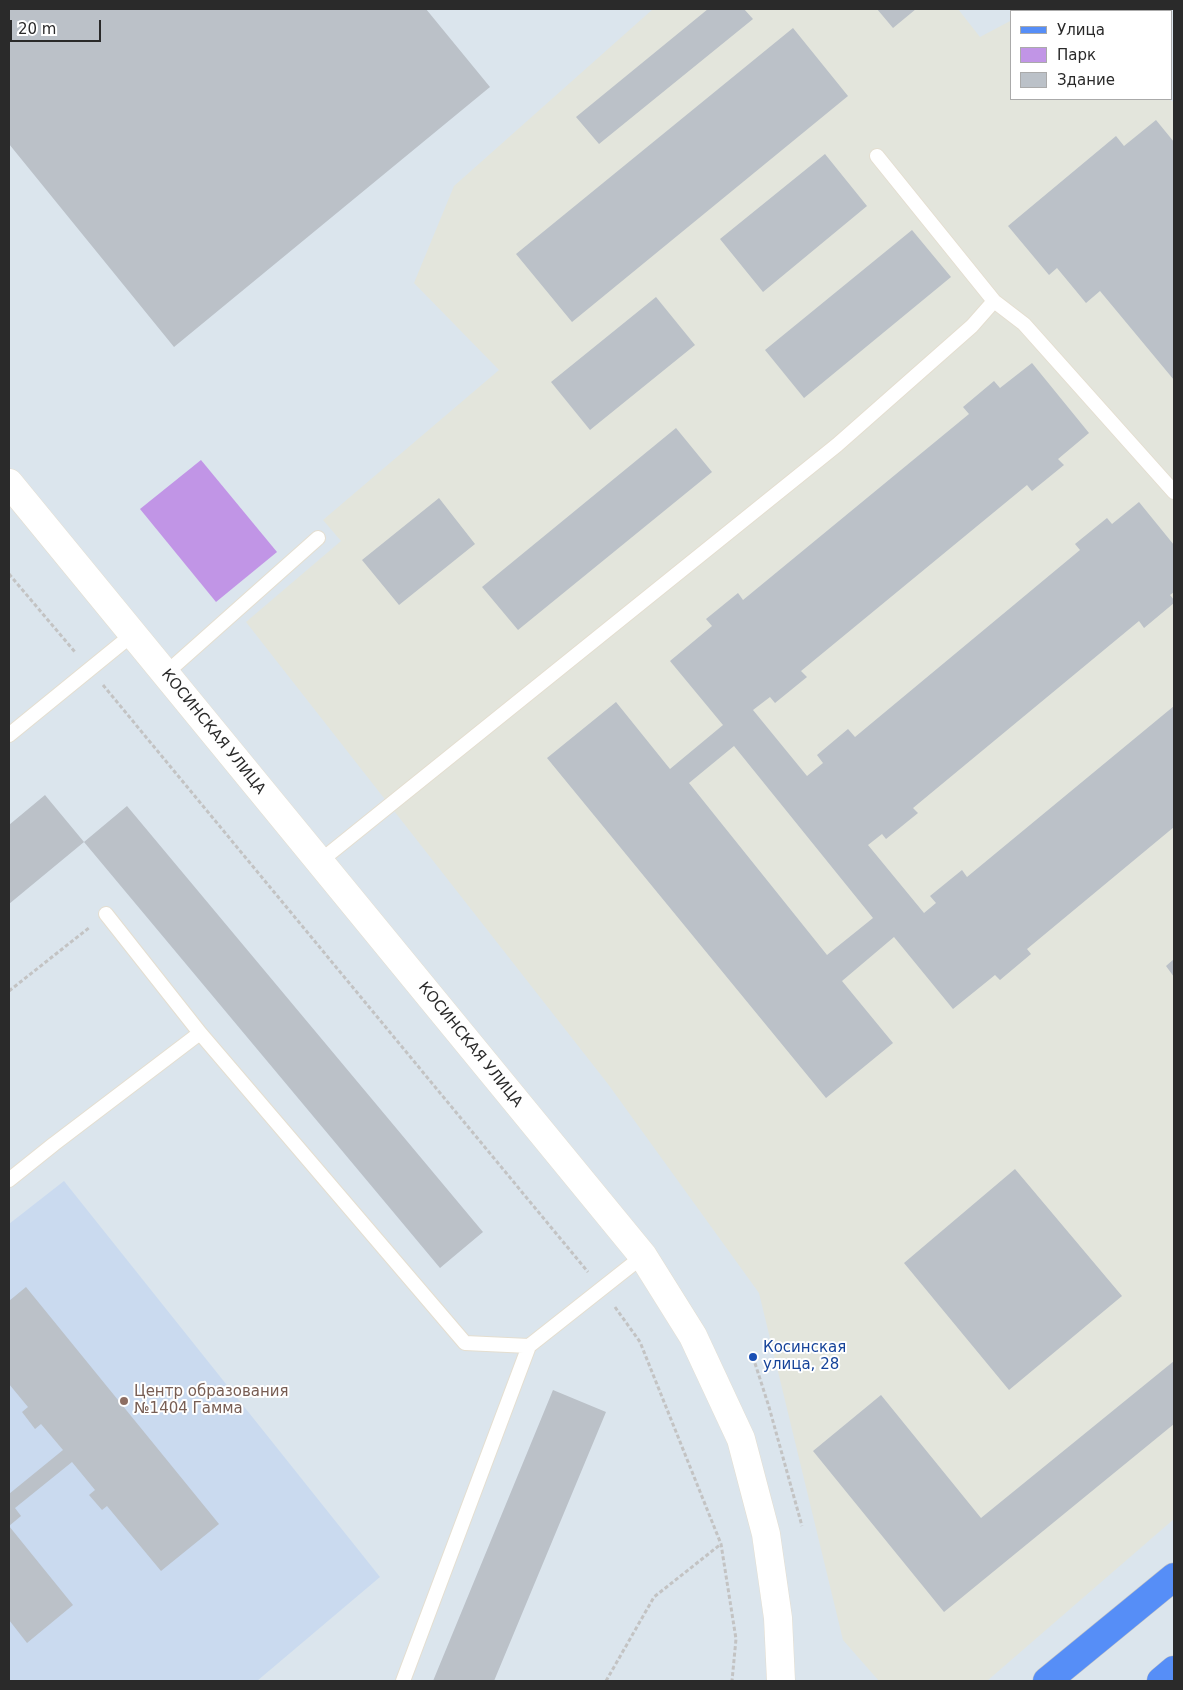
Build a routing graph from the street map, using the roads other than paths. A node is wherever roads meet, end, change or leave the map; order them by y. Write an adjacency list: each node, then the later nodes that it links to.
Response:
1 (877, 156): 2 (lane)
2 (994, 301): 4 (lane); 9 (lane)
3 (9, 483): 6 (street, КОСИНСКАЯ УЛИЦА)
4 (1174, 492)
5 (318, 538): 7 (lane)
6 (133, 634): 7 (street, КОСИНСКАЯ УЛИЦА); 8 (lane)
7 (165, 674): 9 (street, КОСИНСКАЯ УЛИЦА)
8 (9, 735)
9 (320, 862): 13 (street, КОСИНСКАЯ УЛИЦА)
10 (106, 914): 11 (lane)
11 (200, 1033): 12 (lane); 14 (lane)
12 (9, 1180)
13 (643, 1256): 14 (lane); 18 (street, КОСИНСКАЯ УЛИЦА)
14 (529, 1346): 17 (lane)
15 (1174, 1577): 19 (main road)
16 (1174, 1670): 20 (main road)
17 (402, 1681)
18 (781, 1681)
19 (1047, 1681)
20 (1160, 1681)

